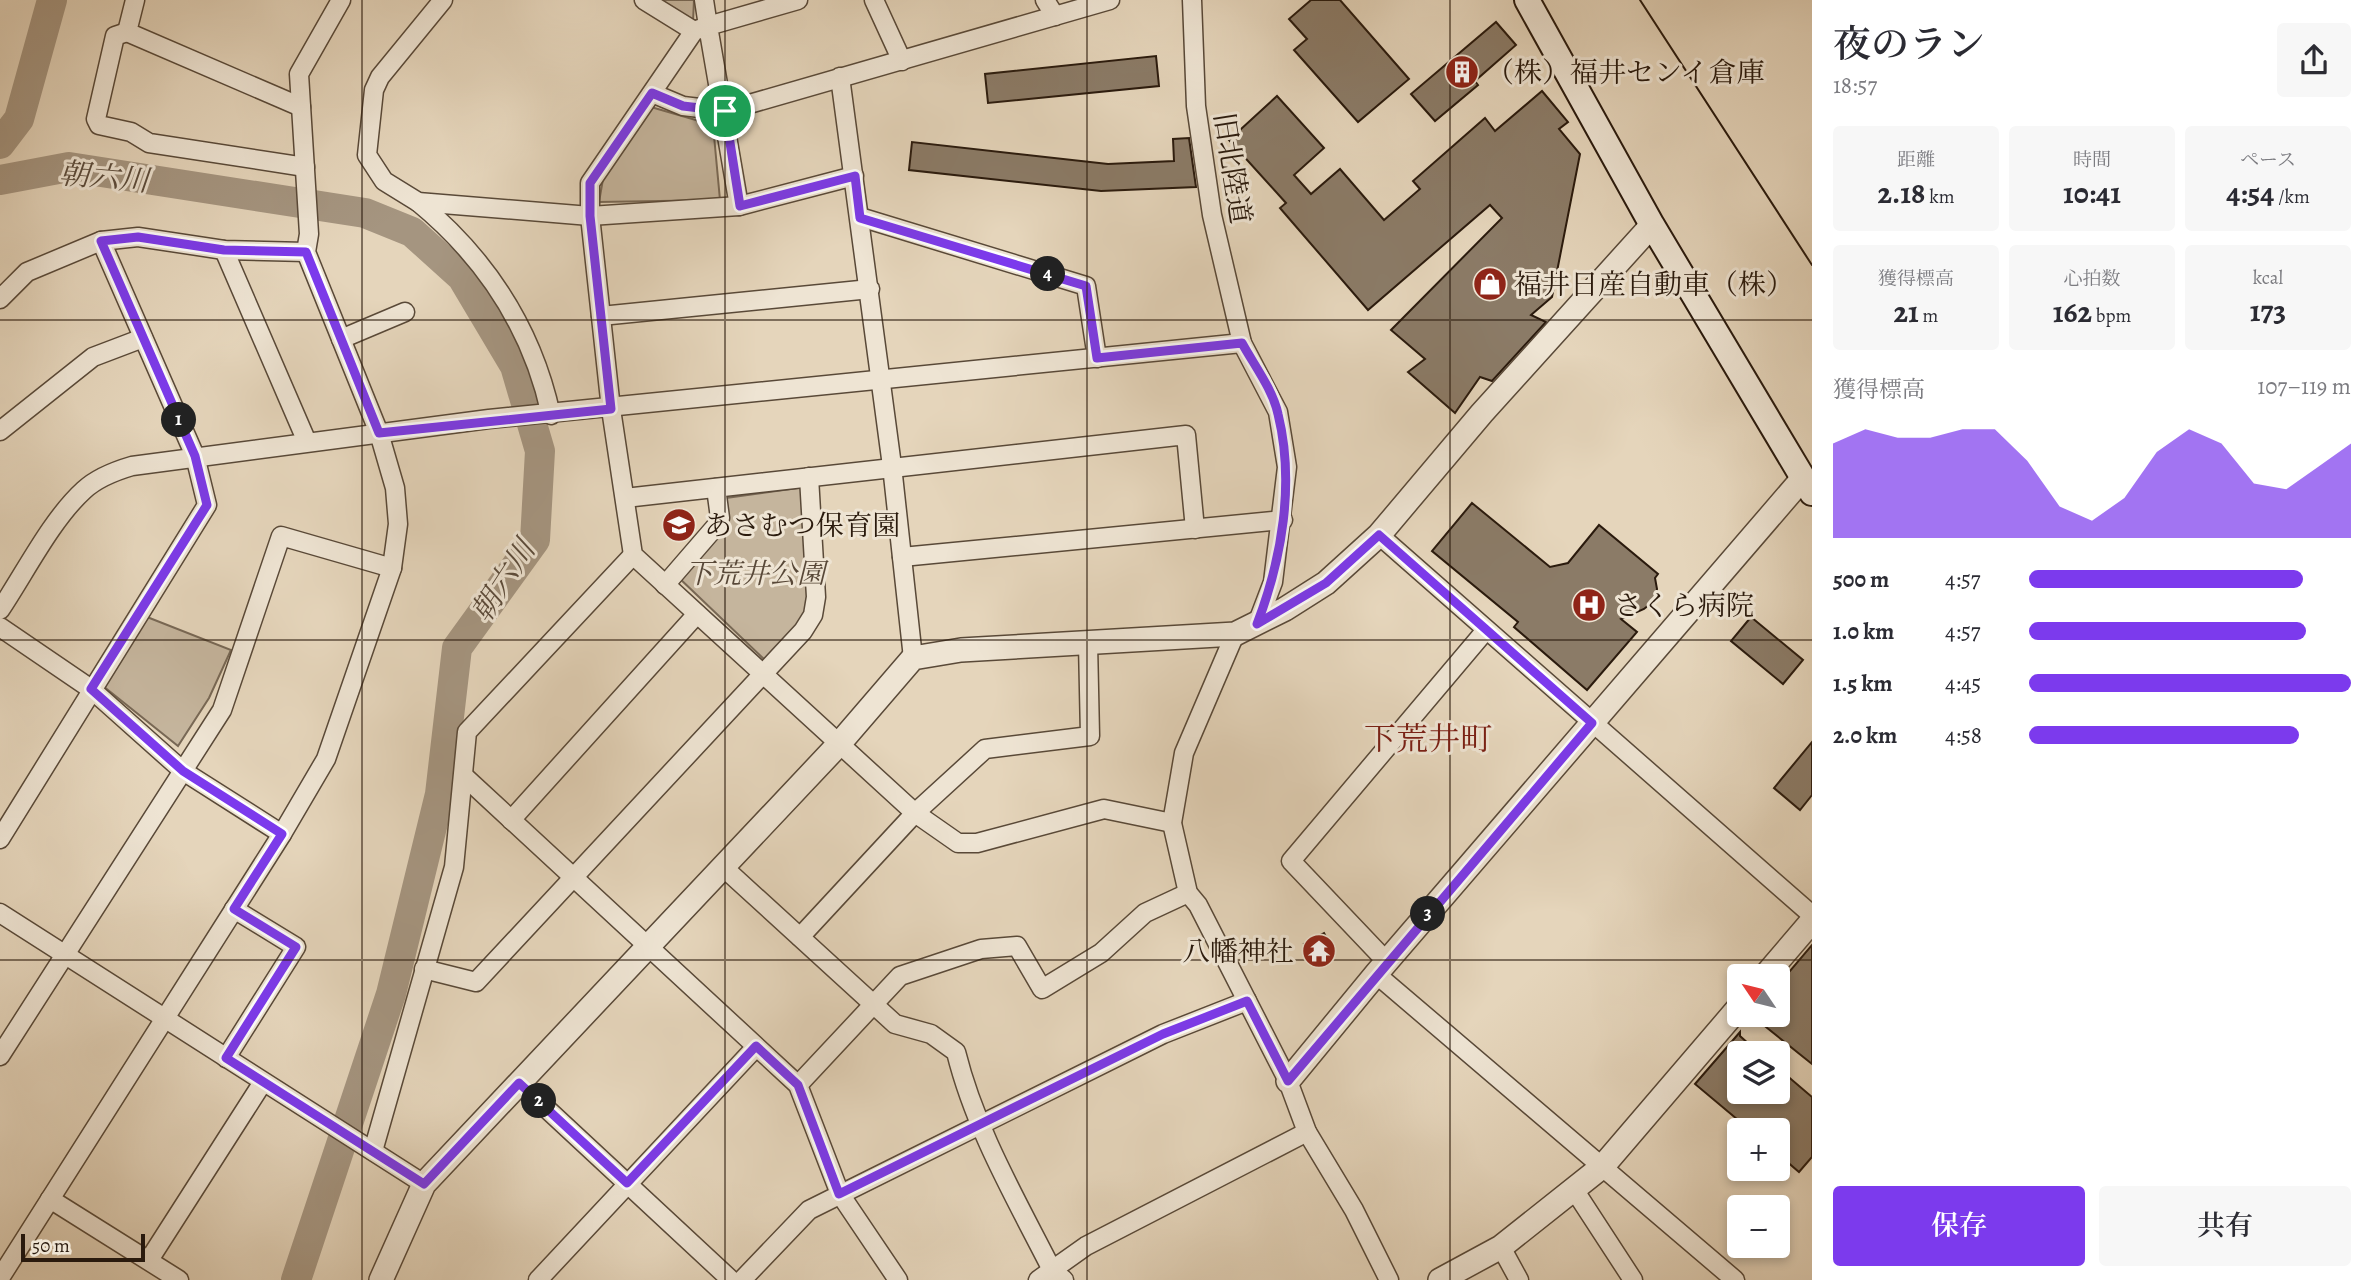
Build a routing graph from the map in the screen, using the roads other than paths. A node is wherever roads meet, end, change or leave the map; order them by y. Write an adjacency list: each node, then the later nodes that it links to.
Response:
1 (135, 0): 15 (street)
2 (443, 0): 23 (street)
3 (704, 0): 14 (street)
4 (798, 0): 12 (street)
5 (874, 0): 16 (street)
6 (1045, 0): 13 (street)
7 (1110, 0): 13 (street)
8 (1192, 0): 37 (street, 旧北陸道)
9 (1527, 0): 27 (main road)
10 (337, 1): 19 (street)
11 (647, 1): 14 (street)
12 (777, 3): 14 (street)
13 (1055, 16): 16 (street)
14 (701, 28): 18 (street); 20 (street)
15 (127, 32): 19 (street); 21 (street)
16 (902, 61): 17 (street)
17 (841, 77): 20 (street); 22 (street)
18 (652, 93): 20 (street); 25 (street)
19 (301, 107): 21 (street)
20 (725, 111): 24 (street)
21 (305, 173): 30 (street)
22 (855, 176): 24 (street); 26 (street)
23 (418, 202): 25 (street); 41 (street)
24 (740, 206): 25 (street)
25 (590, 216): 34 (street)
26 (860, 218): 31 (street); 38 (street)
27 (1652, 225): 48 (main road); 53 (street)
28 (101, 241): 29 (street); 32 (street); 35 (street)
29 (224, 250): 30 (street); 44 (street)
30 (306, 252): 36 (street)
31 (870, 289): 34 (street); 39 (street)
32 (0, 299)
33 (405, 312): 36 (street)
34 (600, 316): 40 (street)
35 (143, 338): 42 (street); 45 (street)
36 (341, 338): 43 (street)
37 (1242, 343): 38 (street); 51 (street, 旧北陸道)
38 (1097, 358): 39 (street)
39 (881, 381): 40 (street); 46 (street)
40 (611, 409): 41 (street); 50 (street)
41 (547, 416): 43 (street)
42 (0, 431)
43 (379, 433): 44 (street); 56 (street)
44 (307, 442): 45 (street)
45 (195, 456): 58 (street); 67 (street)
46 (892, 466): 47 (street); 52 (street); 55 (street)
47 (809, 477): 49 (street); 66 (street)
48 (1809, 480): 68 (street)
49 (716, 488): 50 (street); 57 (street)
50 (625, 498): 54 (street)
51 (1283, 520): 52 (street); 60 (street, 旧北陸道)
52 (1195, 528): 55 (street)
53 (1379, 535): 60 (street); 62 (street)
54 (633, 555): 57 (street); 71 (street)
55 (902, 557): 65 (street)
56 (392, 568): 70 (street); 75 (street)
57 (665, 584): 59 (street)
58 (0, 610)
59 (697, 614): 66 (street); 73 (street)
60 (1257, 624): 63 (street)
61 (0, 627): 67 (street)
62 (1486, 629): 68 (street); 88 (street)
63 (1235, 634): 64 (street); 74 (street)
64 (1088, 643): 65 (street); 72 (street)
65 (913, 658): 69 (street)
66 (763, 675): 69 (street); 78 (street)
67 (91, 689): 70 (street); 76 (street)
68 (1592, 723): 82 (street); 88 (street)
69 (839, 744): 72 (street); 77 (street)
70 (183, 771): 75 (street); 86 (street)
71 (465, 777): 73 (street); 89 (street)
72 (915, 813): 74 (street); 84 (street)
73 (511, 820): 78 (street)
74 (1172, 822): 79 (street)
75 (282, 834): 80 (street)
76 (0, 839)
77 (722, 866): 84 (street); 85 (street)
78 (572, 877): 85 (street); 89 (street)
79 (1188, 893): 90 (street); 91 (street)
80 (234, 909): 92 (street); 96 (street)
81 (0, 914): 86 (street)
82 (1812, 915)
83 (1812, 921): 87 (street)
84 (800, 937): 91 (street)
85 (647, 946): 94 (street); 99 (street)
86 (65, 955): 92 (street); 95 (street)
87 (1775, 964)
88 (1381, 968): 97 (street); 104 (street)
89 (424, 969): 103 (street)
90 (1247, 1001): 97 (street); 101 (street)
91 (875, 1006): 100 (street); 101 (street)
92 (165, 1019): 96 (street); 109 (street)
93 (1727, 1021): 104 (street)
94 (756, 1046): 100 (street); 105 (street)
95 (0, 1056)
96 (226, 1058): 98 (street)
97 (1288, 1081): 102 (street)
98 (263, 1082): 103 (street); 111 (street)
99 (519, 1083): 105 (street); 106 (street)
100 (798, 1085): 108 (street)
101 (979, 1125): 108 (street); 112 (street)
102 (1307, 1132): 112 (street); 120 (street)
103 (370, 1150): 106 (street)
104 (1603, 1166): 107 (street); 124 (street)
105 (627, 1183): 116 (street); 117 (street)
106 (424, 1184): 115 (street)
107 (1575, 1191): 110 (street); 123 (street)
108 (839, 1194): 118 (street); 119 (street)
109 (50, 1199): 111 (street); 113 (street)
110 (1501, 1247): 121 (street); 122 (street)
111 (149, 1260): 114 (street)
112 (1051, 1277)
113 (0, 1278)
114 (179, 1280)
115 (382, 1280)
116 (538, 1280)
117 (731, 1280)
118 (742, 1280)
119 (898, 1280)
120 (1390, 1280)
121 (1440, 1280)
122 (1519, 1280)
123 (1633, 1280)
124 (1733, 1280)

